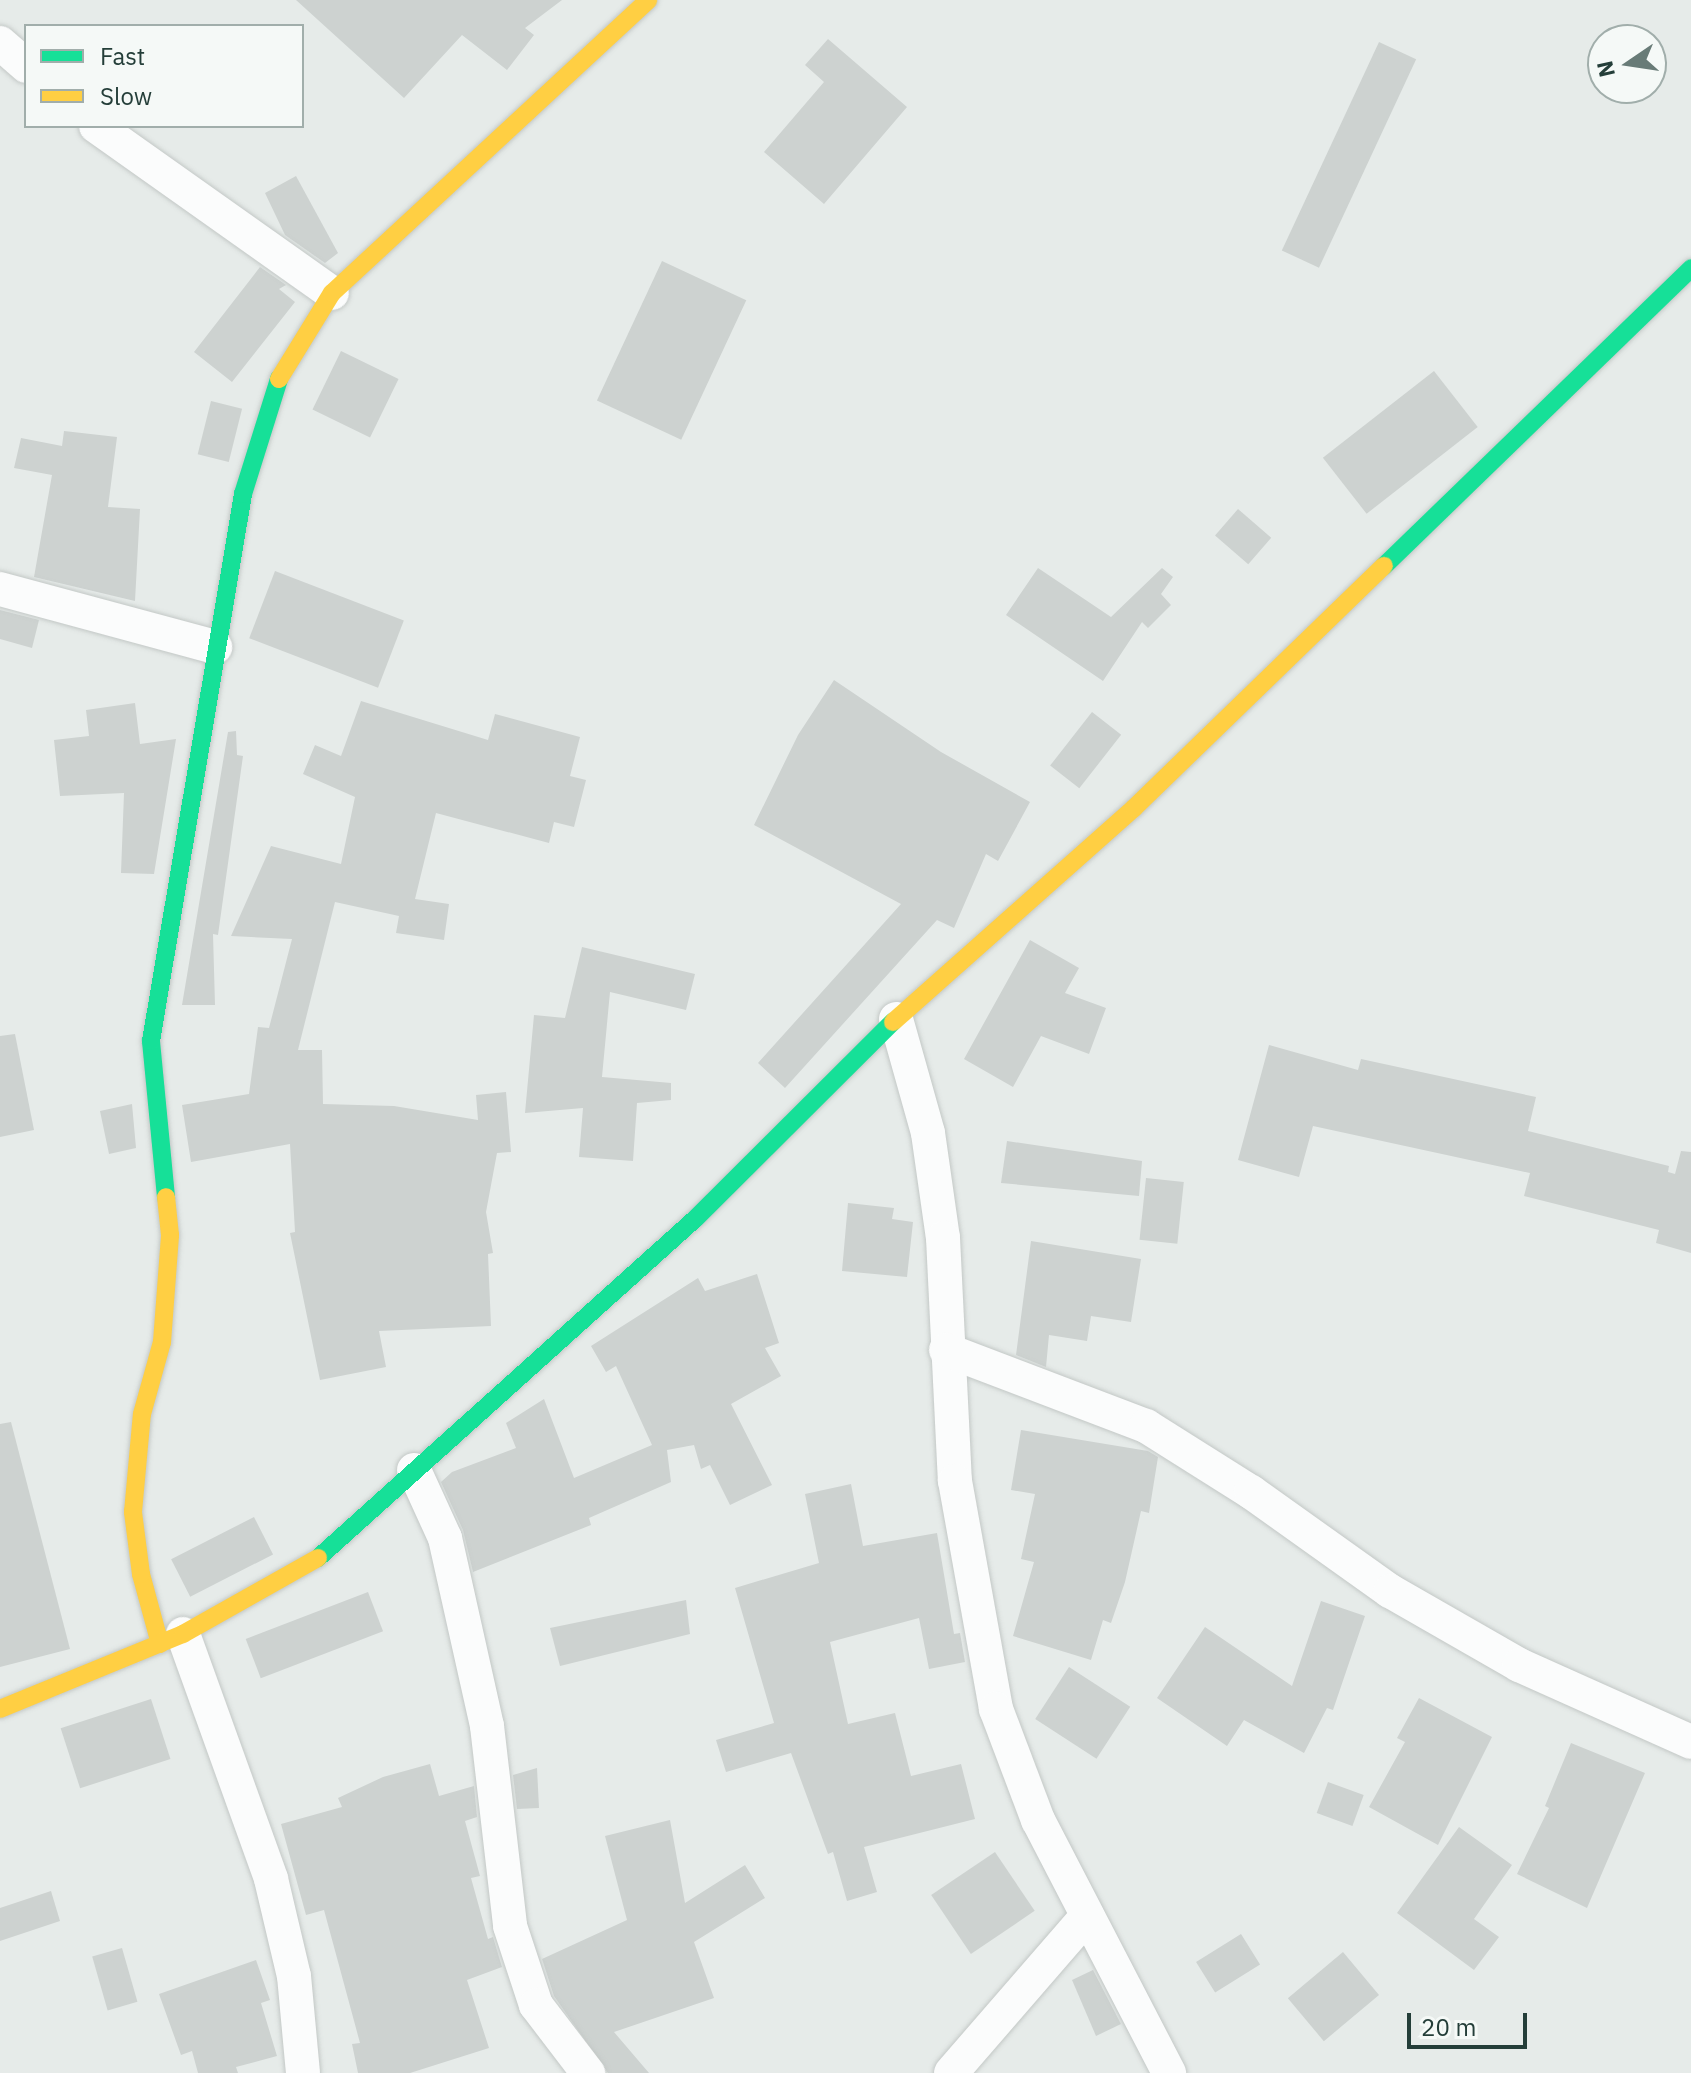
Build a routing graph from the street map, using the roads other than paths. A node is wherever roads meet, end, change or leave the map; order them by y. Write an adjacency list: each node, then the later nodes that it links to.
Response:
1 (648, 0): 6 (street)
2 (0, 43): 3 (street)
3 (24, 64)
4 (99, 128): 6 (street)
5 (1691, 268): 9 (street)
6 (332, 293): 8 (street)
7 (0, 589): 8 (street)
8 (215, 647): 12 (street)
9 (896, 1019): 10 (street); 11 (street)
10 (946, 1350): 14 (street); 15 (street)
11 (414, 1470): 12 (street); 17 (street)
12 (172, 1639): 13 (street); 16 (street)
13 (0, 1709)
14 (1691, 1742)
15 (1087, 1916): 18 (street); 19 (street)
16 (303, 2073)
17 (588, 2073)
18 (951, 2073)
19 (1169, 2073)

